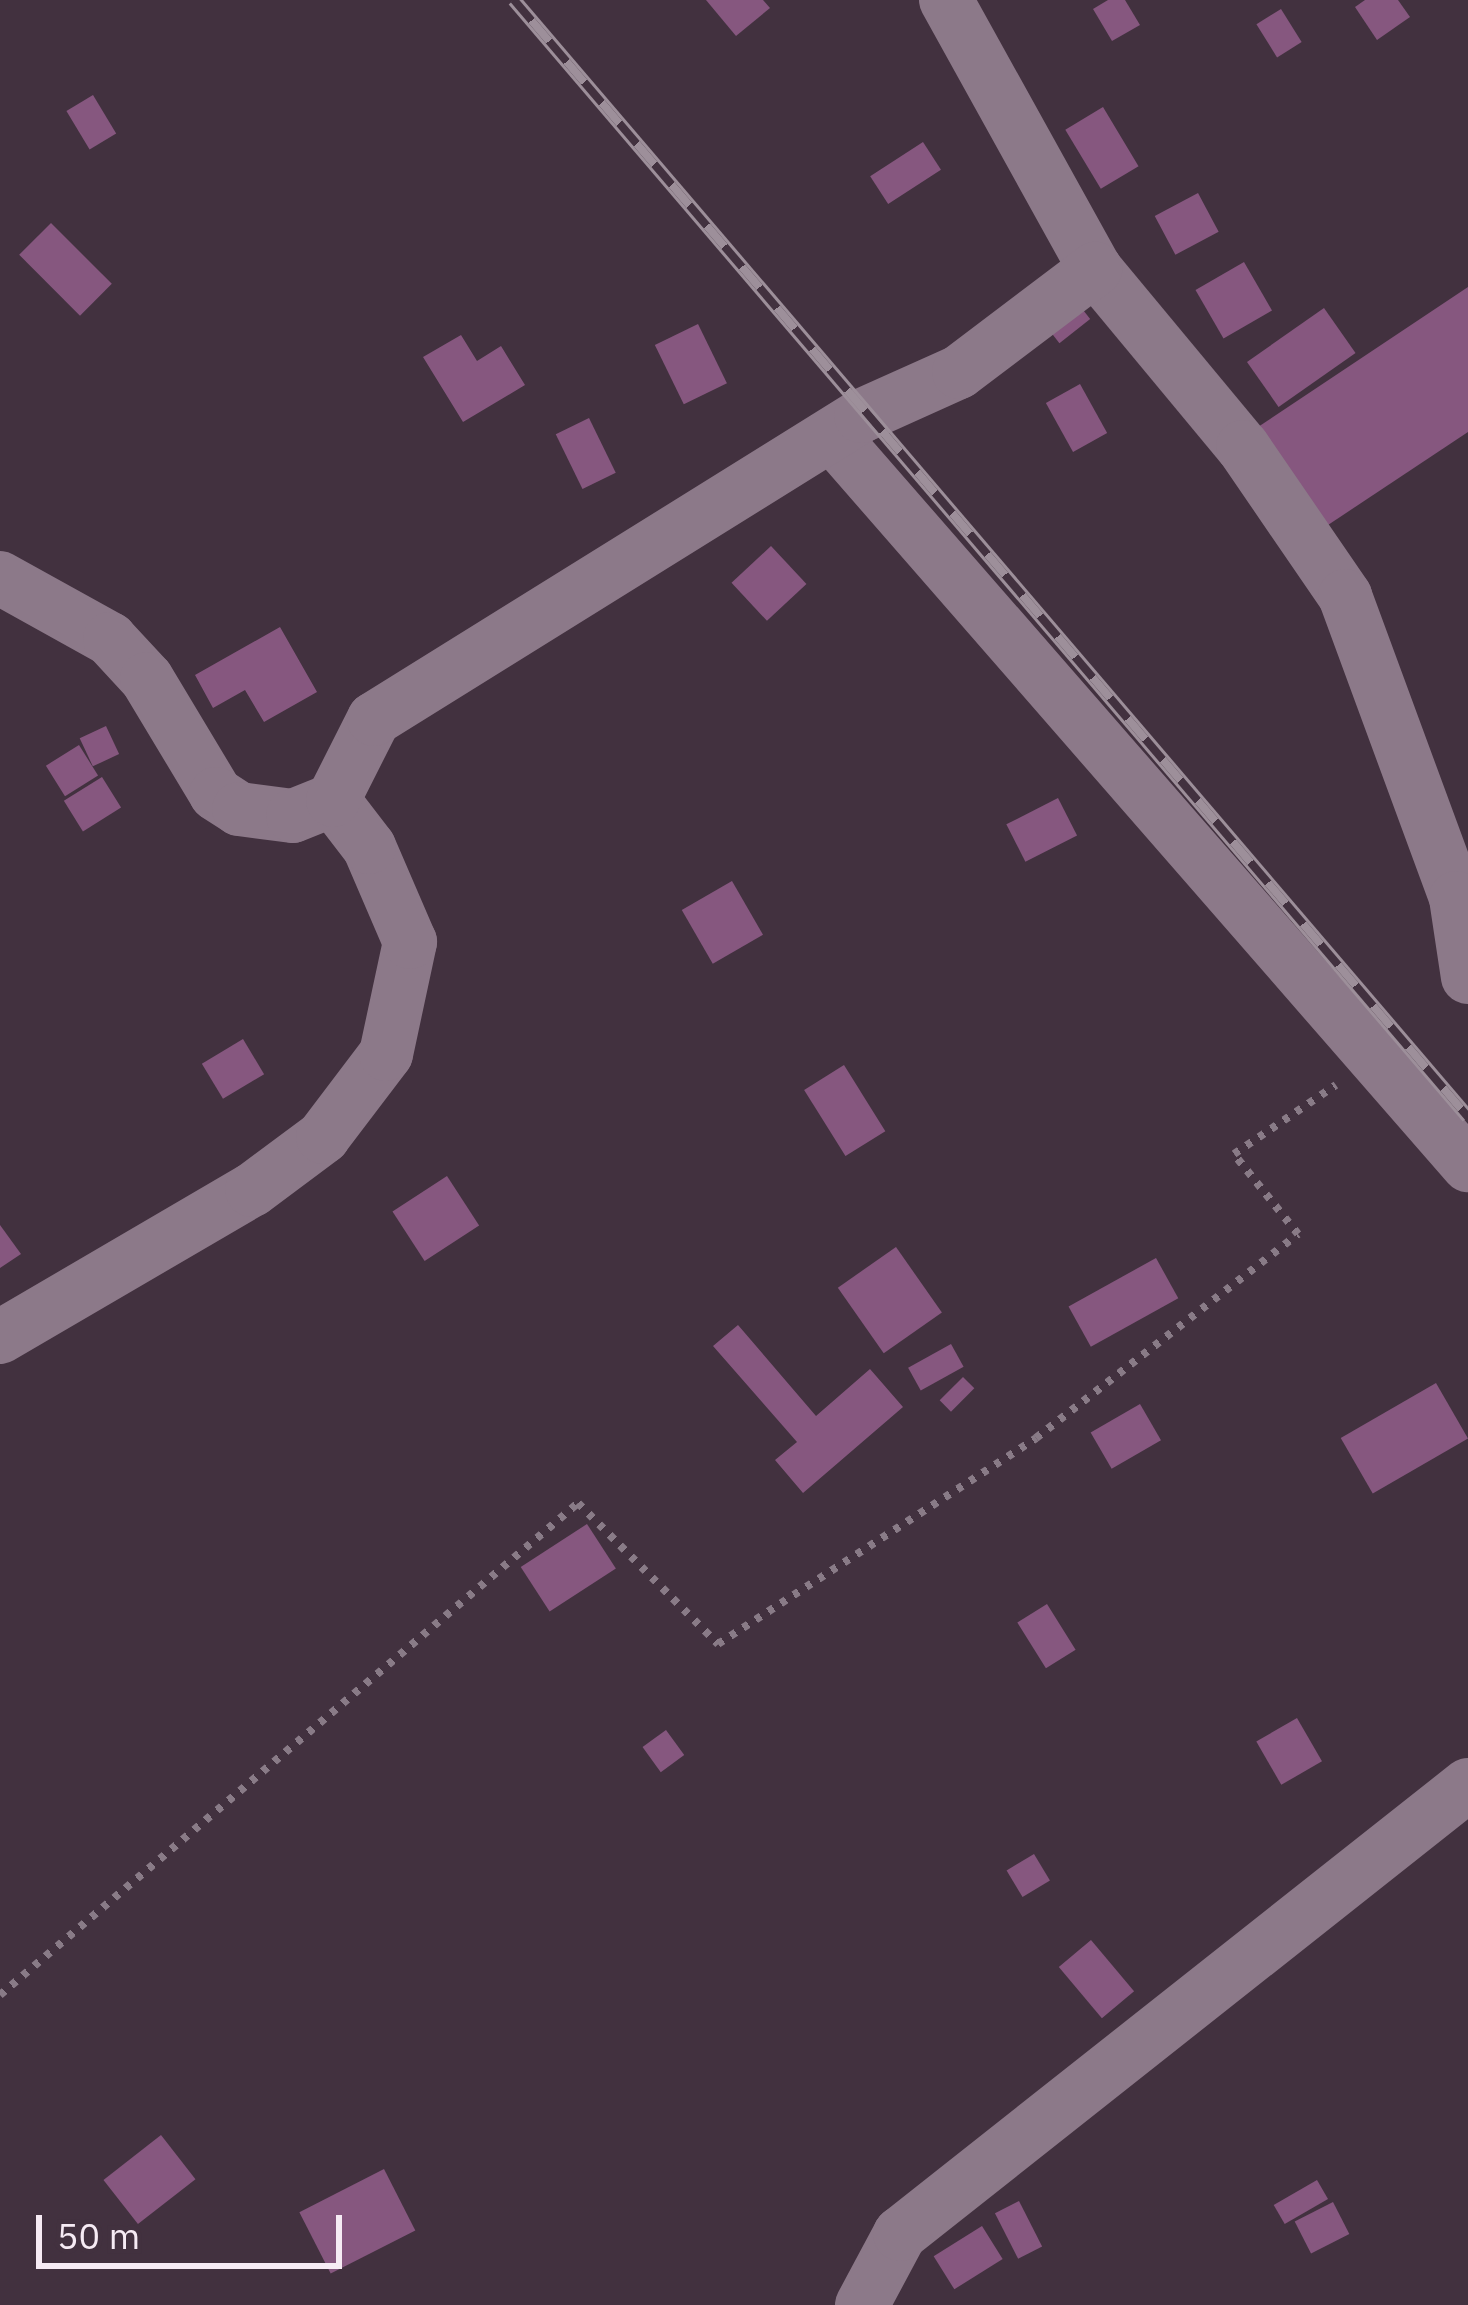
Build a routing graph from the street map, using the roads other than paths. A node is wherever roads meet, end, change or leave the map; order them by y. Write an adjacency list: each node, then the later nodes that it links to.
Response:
1 (946, 0): 2 (street)
2 (1095, 269): 3 (street); 6 (street)
3 (834, 438): 5 (street); 8 (street)
4 (0, 578): 5 (street)
5 (333, 800): 9 (street)
6 (1452, 836): 7 (street)
7 (1468, 977)
8 (1468, 1165)
9 (0, 1337)
10 (1468, 1785): 11 (street)
11 (862, 2305)

